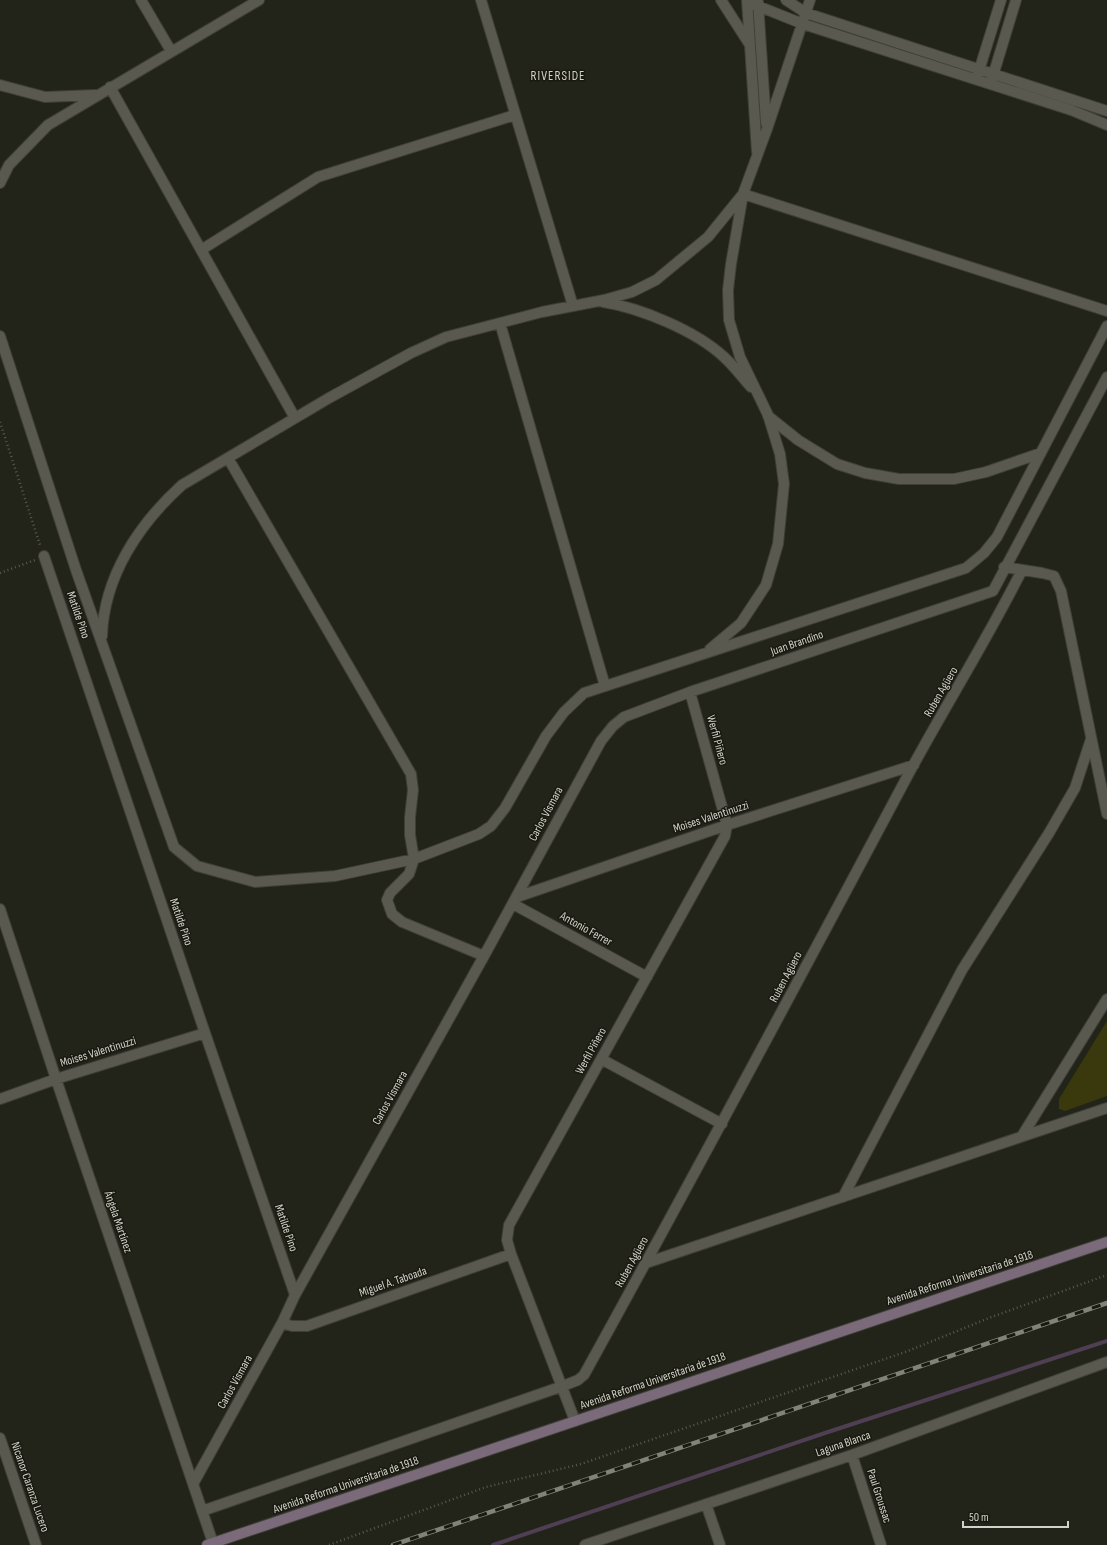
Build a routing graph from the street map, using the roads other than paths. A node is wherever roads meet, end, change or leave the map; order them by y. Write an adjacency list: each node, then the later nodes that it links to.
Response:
1 (141, 0): 14 (street)
2 (259, 0): 14 (street)
3 (481, 0): 24 (street)
4 (721, 0): 13 (street)
5 (786, 0): 11 (street)
6 (810, 0): 11 (street)
7 (1001, 0): 16 (street)
8 (1016, 0): 17 (street)
9 (748, 1): 10 (street); 13 (street)
10 (758, 3): 12 (street); 15 (street)
11 (806, 13): 12 (street); 16 (street)
12 (802, 24): 18 (street); 26 (street)
13 (750, 45): 15 (street); 27 (street)
14 (171, 51): 21 (street)
15 (762, 63): 26 (street)
16 (979, 68): 17 (street); 18 (street)
17 (993, 73): 19 (street); 23 (street)
18 (977, 80): 19 (street)
19 (990, 84): 25 (street)
20 (0, 85): 22 (street)
21 (110, 87): 22 (street); 30 (street)
22 (97, 95): 28 (street)
23 (1107, 111)
24 (515, 115): 30 (street); 32 (street)
25 (1107, 126)
26 (767, 129): 27 (street)
27 (757, 156): 29 (street)
28 (0, 183)
29 (743, 194): 31 (street); 33 (street); 38 (street)
30 (201, 250): 40 (street)
31 (597, 302): 32 (street); 38 (street)
32 (573, 306): 34 (street)
33 (1107, 311)
34 (500, 323): 40 (street); 48 (street)
35 (1107, 326): 41 (street)
36 (0, 336): 46 (street)
37 (1107, 377): 44 (street)
38 (758, 396): 39 (street)
39 (768, 415): 41 (street); 47 (street)
40 (295, 418): 42 (street)
41 (1041, 453): 47 (street)
42 (228, 458): 46 (street); 55 (street)
43 (44, 556): 61 (street, Matilde Pino)
44 (1004, 568): 45 (street); 49 (street, Juan Brandino)
45 (1022, 570): 51 (street); 52 (street, Ruben Agüero)
46 (101, 642): 55 (street)
47 (706, 653): 48 (street)
48 (605, 686): 55 (street)
49 (690, 692): 50 (street, Juan Brandino); 54 (street, Werfil Piñero)
50 (612, 726): 56 (street, Carlos Vismara)
51 (1091, 739): 53 (street); 68 (street)
52 (914, 765): 54 (street, Moises Valentinuzzi); 66 (street, Ruben Agüero)
53 (1107, 814)
54 (727, 825): 56 (street, Moises Valentinuzzi); 59 (street, Werfil Piñero)
55 (414, 858): 58 (street)
56 (515, 900): 58 (street, Carlos Vismara); 59 (street, Antonio Ferrer)
57 (0, 909): 63 (street, Ángela Martínez)
58 (484, 956): 72 (street, Carlos Vismara)
59 (647, 977): 62 (street, Werfil Piñero)
60 (1107, 999): 67 (street)
61 (205, 1033): 63 (street, Moises Valentinuzzi); 72 (street, Matilde Pino)
62 (601, 1059): 66 (street); 70 (street, Werfil Piñero)
63 (56, 1079): 64 (street, Moises Valentinuzzi); 79 (street, Ángela Martínez)
64 (0, 1099)
65 (1107, 1108): 67 (street)
66 (722, 1124): 71 (street, Ruben Agüero)
67 (1022, 1136): 68 (street)
68 (843, 1197): 71 (street)
69 (1107, 1242): 76 (main road, Avenida Reforma Universitaria de 1918)
70 (511, 1254): 73 (street, Miguel A. Taboada); 75 (street, Werfil Piñero)
71 (646, 1263): 75 (street, Ruben Agüero)
72 (295, 1296): 73 (street, Carlos Vismara)
73 (282, 1323): 79 (street, Carlos Vismara)
74 (1107, 1362): 78 (street, Laguna Blanca)
75 (563, 1386): 76 (street, Werfil Piñero); 81 (street, Avenida Reforma Universitaria de 1918)
76 (576, 1421): 82 (main road, Avenida Reforma Universitaria de 1918)
77 (0, 1438): 83 (street, Nicanor Caranza Lucero)
78 (852, 1455): 80 (street, Laguna Blanca); 86 (street, Paul Groussac)
79 (193, 1484): 81 (street, Ángela Martínez)
80 (706, 1504): 84 (street, Laguna Blanca); 85 (street)
81 (202, 1511): 82 (street, Ángela Martínez)
82 (210, 1544)
83 (36, 1545)
84 (586, 1545)
85 (720, 1545)
86 (881, 1545)

